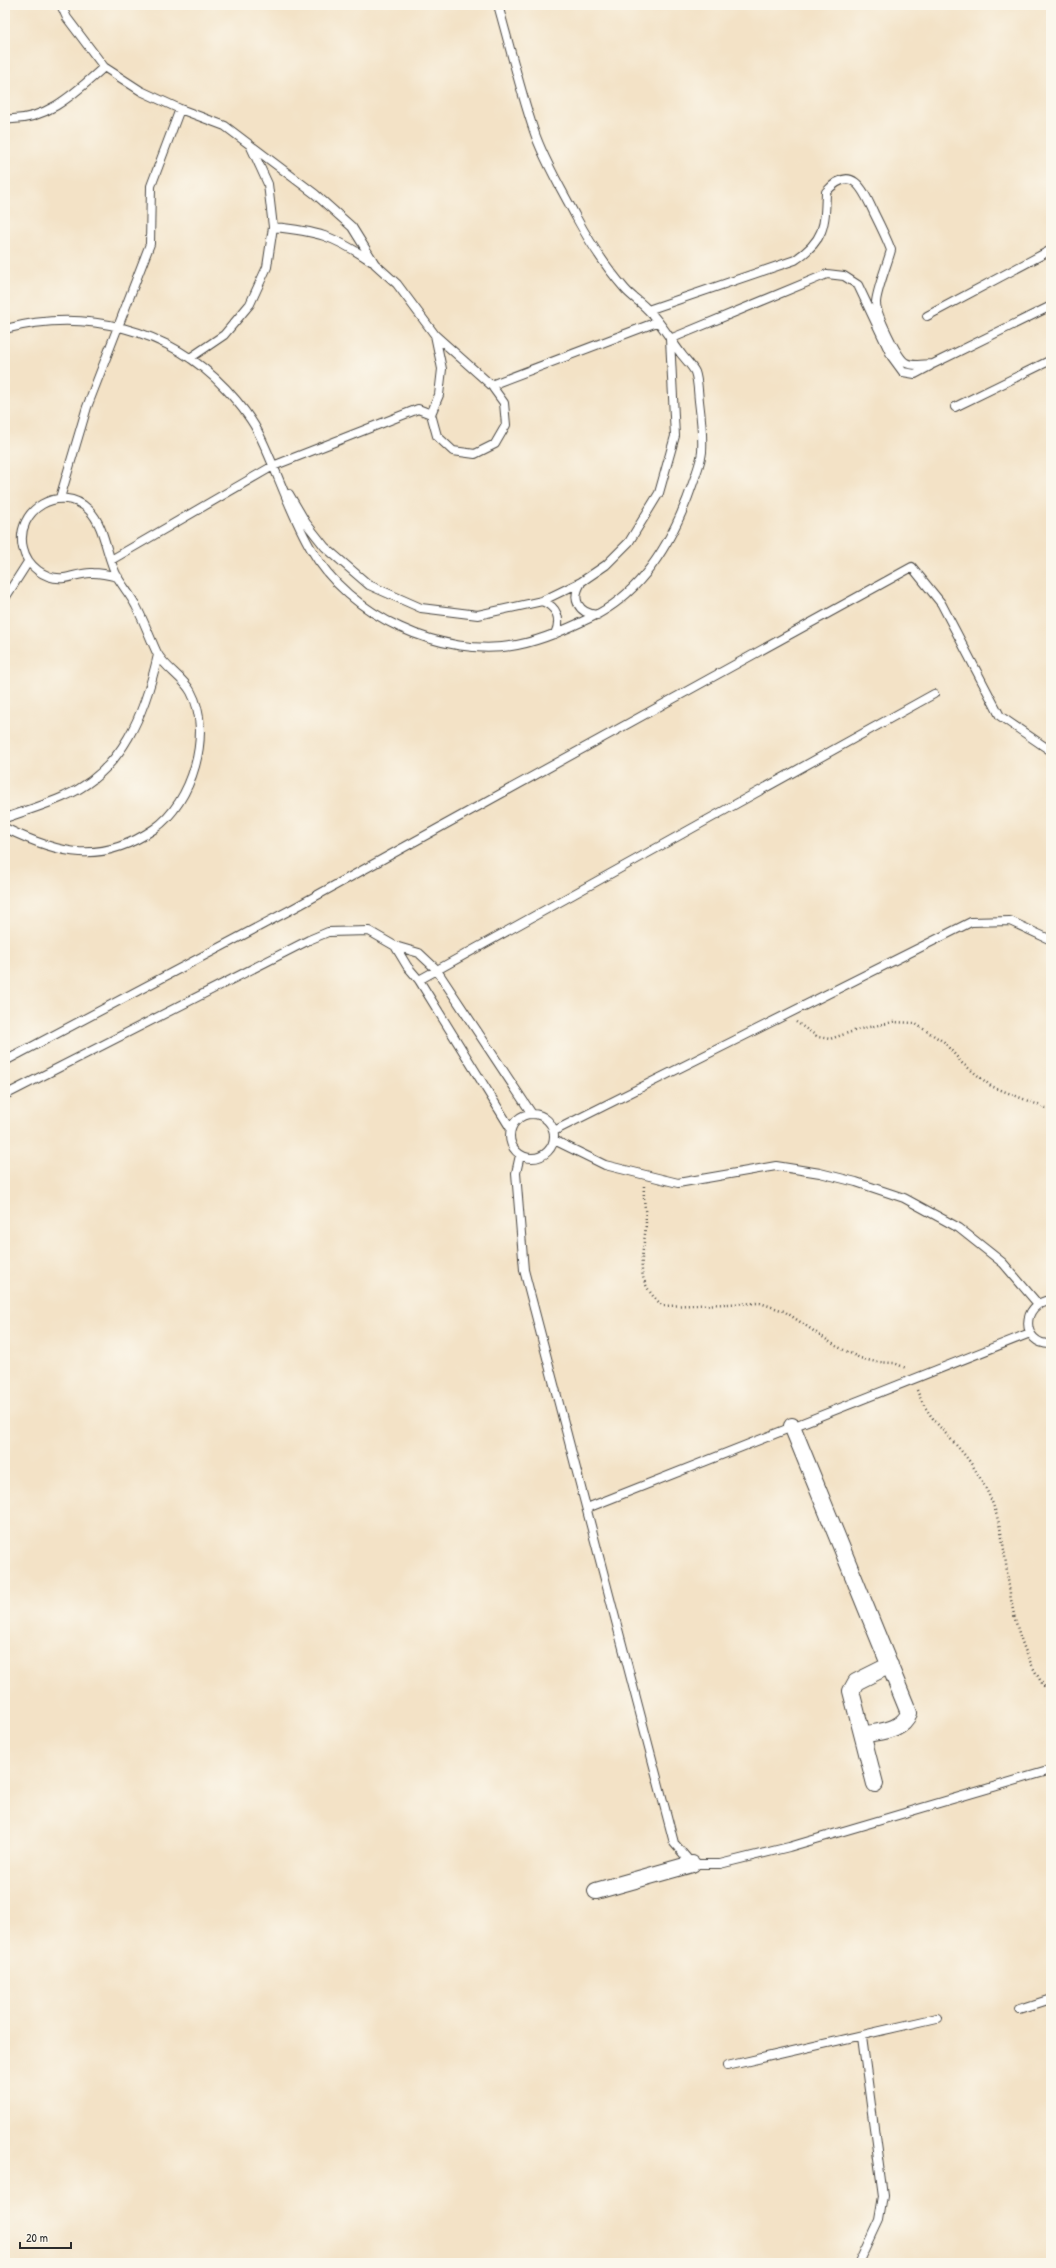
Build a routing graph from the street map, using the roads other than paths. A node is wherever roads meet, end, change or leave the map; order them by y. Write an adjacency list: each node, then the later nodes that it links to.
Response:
1 (61, 5): 3 (lane)
2 (498, 5): 11 (lane)
3 (104, 67): 4 (lane); 5 (lane)
4 (180, 109): 6 (lane); 14 (lane)
5 (5, 118)
6 (250, 146): 7 (lane); 9 (lane)
7 (273, 227): 9 (lane); 18 (lane)
8 (1051, 250): 12 (lane)
9 (375, 264): 16 (lane)
10 (1051, 306): 20 (lane)
11 (648, 310): 13 (lane); 20 (lane)
12 (927, 316)
13 (657, 322): 17 (lane); 21 (lane)
14 (118, 326): 15 (lane); 18 (lane); 25 (lane)
15 (5, 329)
16 (435, 335): 21 (lane); 23 (lane)
17 (670, 339): 20 (lane); 29 (lane); 32 (lane)
18 (190, 358): 24 (lane)
19 (1051, 360): 22 (lane)
20 (933, 364)
21 (491, 385): 23 (lane)
22 (955, 407)
23 (432, 414): 24 (lane)
24 (273, 466): 26 (lane); 31 (lane); 33 (lane)
25 (60, 498): 26 (lane); 27 (lane)
26 (111, 560): 28 (lane)
27 (28, 562): 28 (lane); 30 (lane)
28 (118, 578): 34 (lane)
29 (581, 582): 31 (lane); 32 (lane)
30 (5, 598)
31 (542, 601): 33 (lane)
32 (597, 615): 33 (lane)
33 (555, 634)
34 (158, 655): 37 (lane); 38 (lane)
35 (934, 694): 41 (lane)
36 (1051, 751): 43 (lane)
37 (5, 818)
38 (5, 828)
39 (1051, 940): 47 (lane)
40 (395, 946): 41 (lane); 42 (lane); 44 (lane)
41 (436, 969): 42 (lane); 45 (lane)
42 (419, 980): 46 (lane)
43 (5, 1061)
44 (5, 1095)
45 (532, 1114): 46 (lane); 47 (lane)
46 (511, 1129): 49 (lane)
47 (554, 1131): 48 (lane)
48 (554, 1140): 49 (lane); 51 (lane)
49 (520, 1155): 55 (lane)
50 (1051, 1300): 51 (lane)
51 (1038, 1304): 52 (lane)
52 (1030, 1333): 53 (lane); 54 (lane)
53 (1051, 1344)
54 (792, 1426): 55 (lane); 56 (street)
55 (587, 1508): 60 (lane)
56 (890, 1665): 57 (street); 57 (street)
57 (863, 1735): 59 (street)
58 (1051, 1770): 60 (lane)
59 (875, 1784)
60 (692, 1864): 61 (street)
61 (596, 1891)
62 (1051, 1999): 63 (lane)
63 (1020, 2009)
64 (937, 2018): 65 (lane)
65 (862, 2037): 66 (lane); 67 (lane)
66 (727, 2066)
67 (859, 2263)

